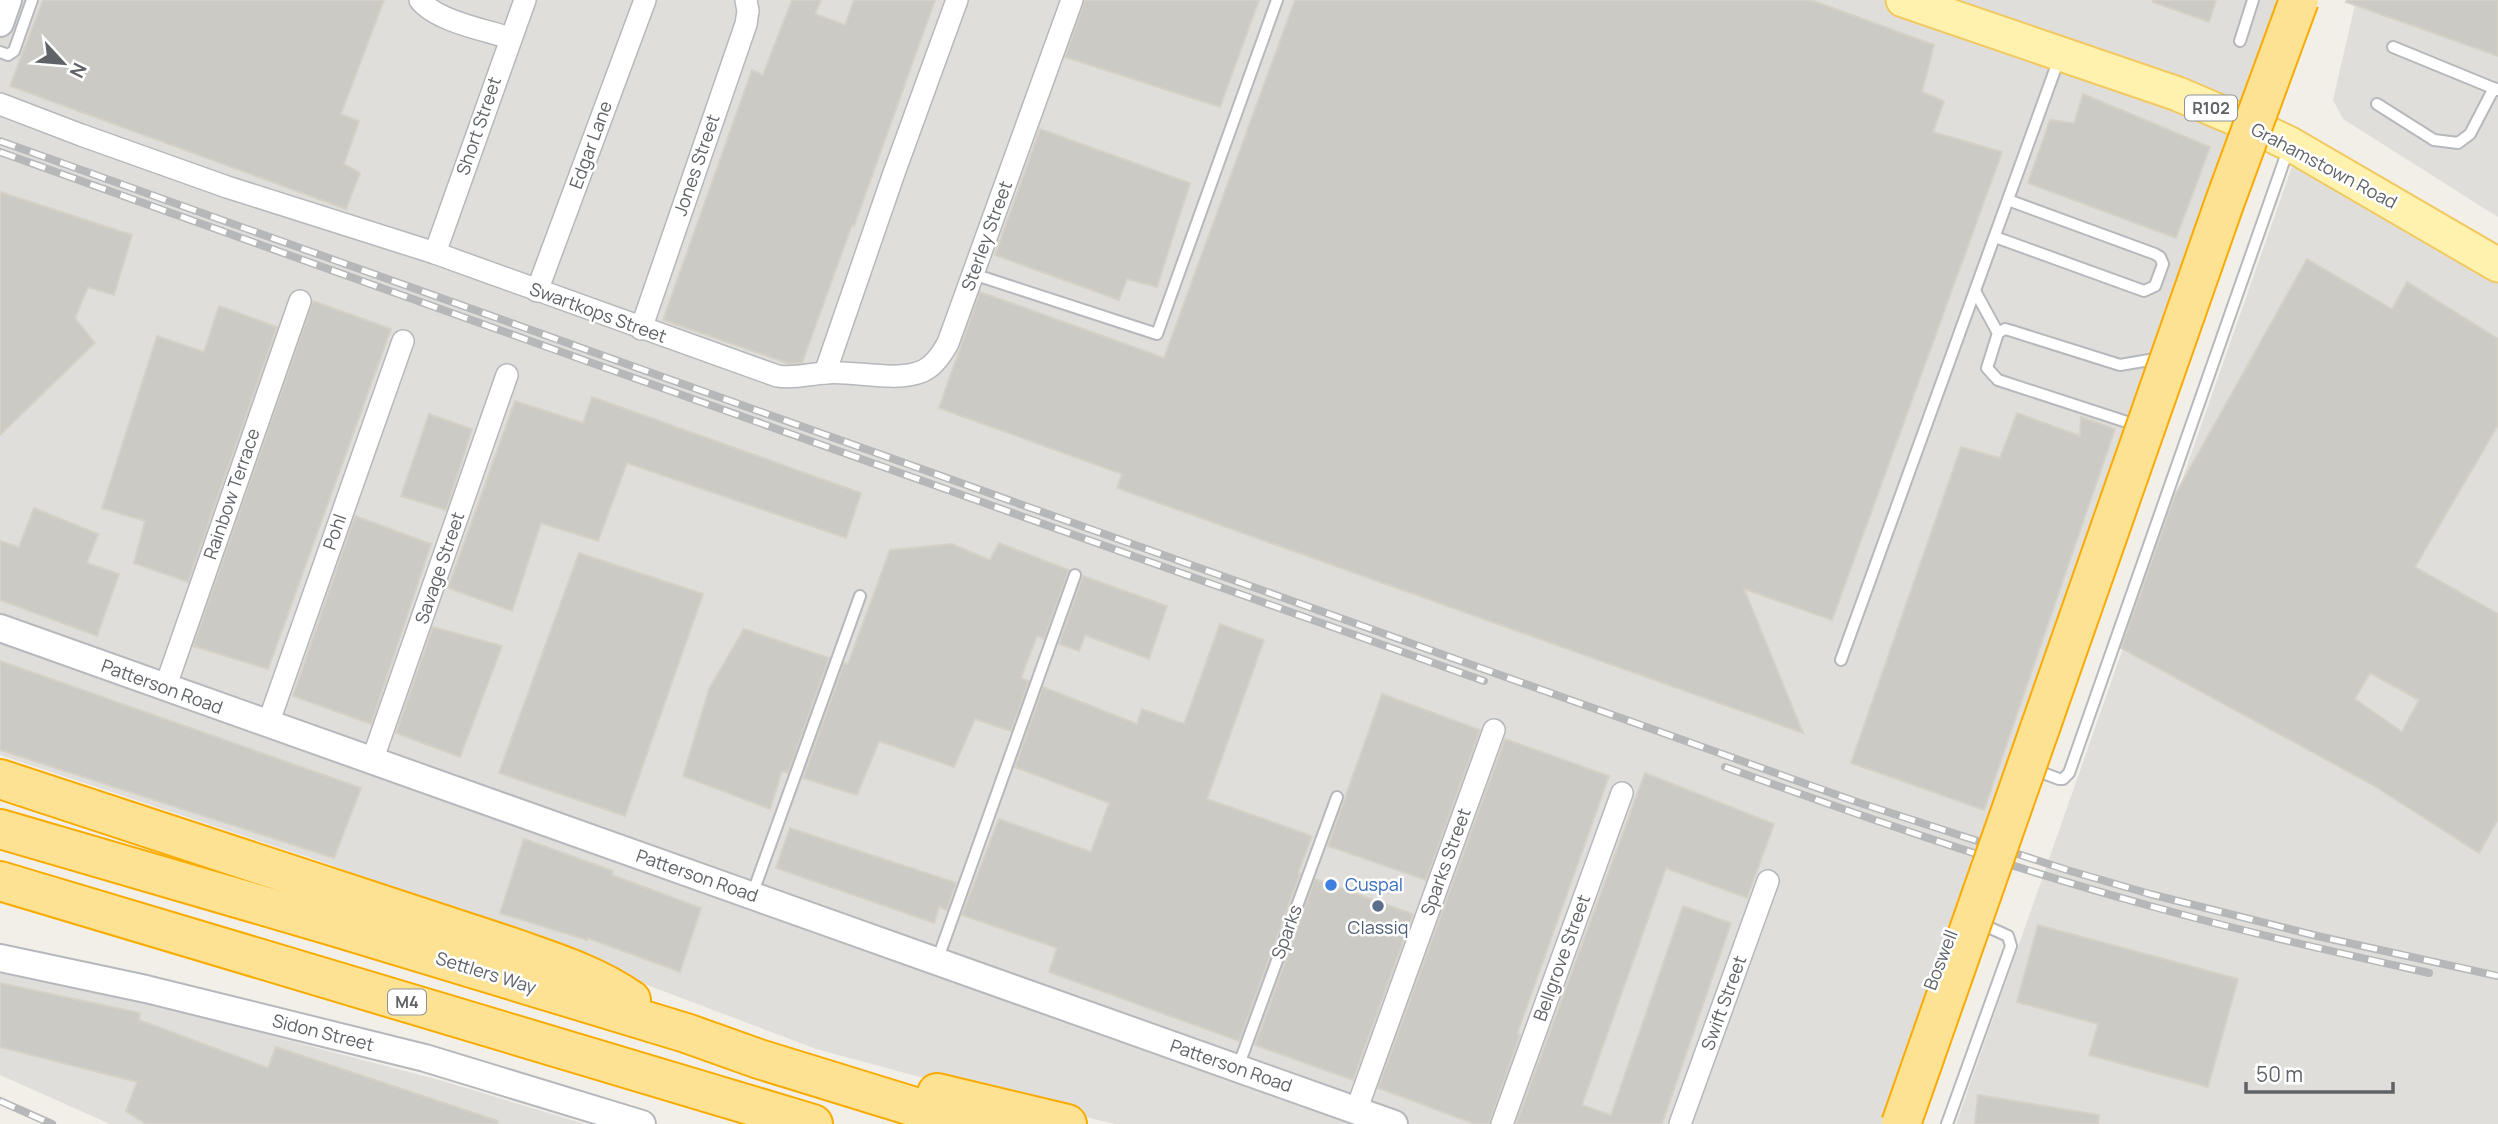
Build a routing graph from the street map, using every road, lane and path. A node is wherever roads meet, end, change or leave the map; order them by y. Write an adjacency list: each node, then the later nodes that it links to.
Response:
1 (8, 0): 14 (street)
2 (32, 0): 18 (lane)
3 (420, 0): 15 (street)
4 (524, 0): 15 (street, Short Street)
5 (645, 0): 30 (street, Edgar Lane)
6 (746, 0): 33 (street, Jones Street)
7 (957, 0): 37 (street)
8 (1072, 0): 29 (street, Sterley Street)
9 (1277, 0): 29 (lane)
10 (2253, 0): 16 (lane)
11 (2298, 0): 69 (highway, bridge)
12 (2321, 0): 70 (highway)
13 (1913, 2): 19 (main road, Grahamstown Road / R102)
14 (0, 23)
15 (510, 38): 27 (street, Short Street)
16 (2240, 41)
17 (2393, 47): 20 (lane)
18 (0, 52)
19 (2061, 54): 23 (main road, Grahamstown Road / R102); 25 (lane)
20 (2496, 89): 22 (lane)
21 (0, 104): 27 (street, Swartkops Street)
22 (2377, 104)
23 (2246, 123): 24 (main road, Grahamstown Road / R102); 36 (lane)
24 (2290, 144): 28 (main road, Grahamstown Road / R102); 39 (lane)
25 (2008, 200): 26 (lane); 26 (lane)
26 (1995, 237): 31 (lane)
27 (435, 253): 30 (street, Swartkops Street)
28 (2498, 265)
29 (973, 274): 37 (street, Sterley Street)
30 (537, 291): 33 (street, Swartkops Street)
31 (1975, 291): 34 (lane); 43 (lane)
32 (300, 301): 44 (street, Rainbow Terrace)
33 (641, 329): 37 (street, Swartkops Street)
34 (1998, 333): 36 (lane); 39 (lane)
35 (403, 341): 45 (street, Pohl)
36 (2161, 358): 39 (lane)
37 (825, 373)
38 (507, 375): 47 (street, Savage Street)
39 (2136, 425)
40 (1075, 575): 57 (lane)
41 (860, 596): 54 (lane)
42 (0, 628): 44 (street, Patterson Road)
43 (1841, 660)
44 (164, 688): 45 (street, Patterson Road)
45 (268, 724): 47 (street, Patterson Road)
46 (1494, 730): 61 (street, Sparks Street)
47 (372, 761): 54 (street, Patterson Road)
48 (0, 779): 58 (highway)
49 (1622, 793): 67 (street, Bellgrove Street)
50 (1337, 797): 60 (lane, Sparks)
51 (0, 829): 58 (highway, Settlers Way)
52 (0, 881): 63 (highway, M4)
53 (1768, 881): 68 (street, Swift Street)
54 (751, 895): 57 (street, Patterson Road)
55 (1960, 917): 71 (lane, Boswell)
56 (0, 958): 62 (street, Sidon Street)
57 (937, 962): 60 (street, Patterson Road)
58 (686, 1033): 59 (highway, Settlers Way)
59 (759, 1059): 64 (highway, Settlers Way); 65 (highway)
60 (1238, 1068): 61 (street, Patterson Road)
61 (1356, 1111): 66 (street, Patterson Road)
62 (642, 1124)
63 (813, 1124)
64 (970, 1124)
65 (1067, 1124)
66 (1394, 1124)
67 (1502, 1124)
68 (1680, 1124)
69 (1902, 1124)
70 (1925, 1124)
71 (1947, 1124)

